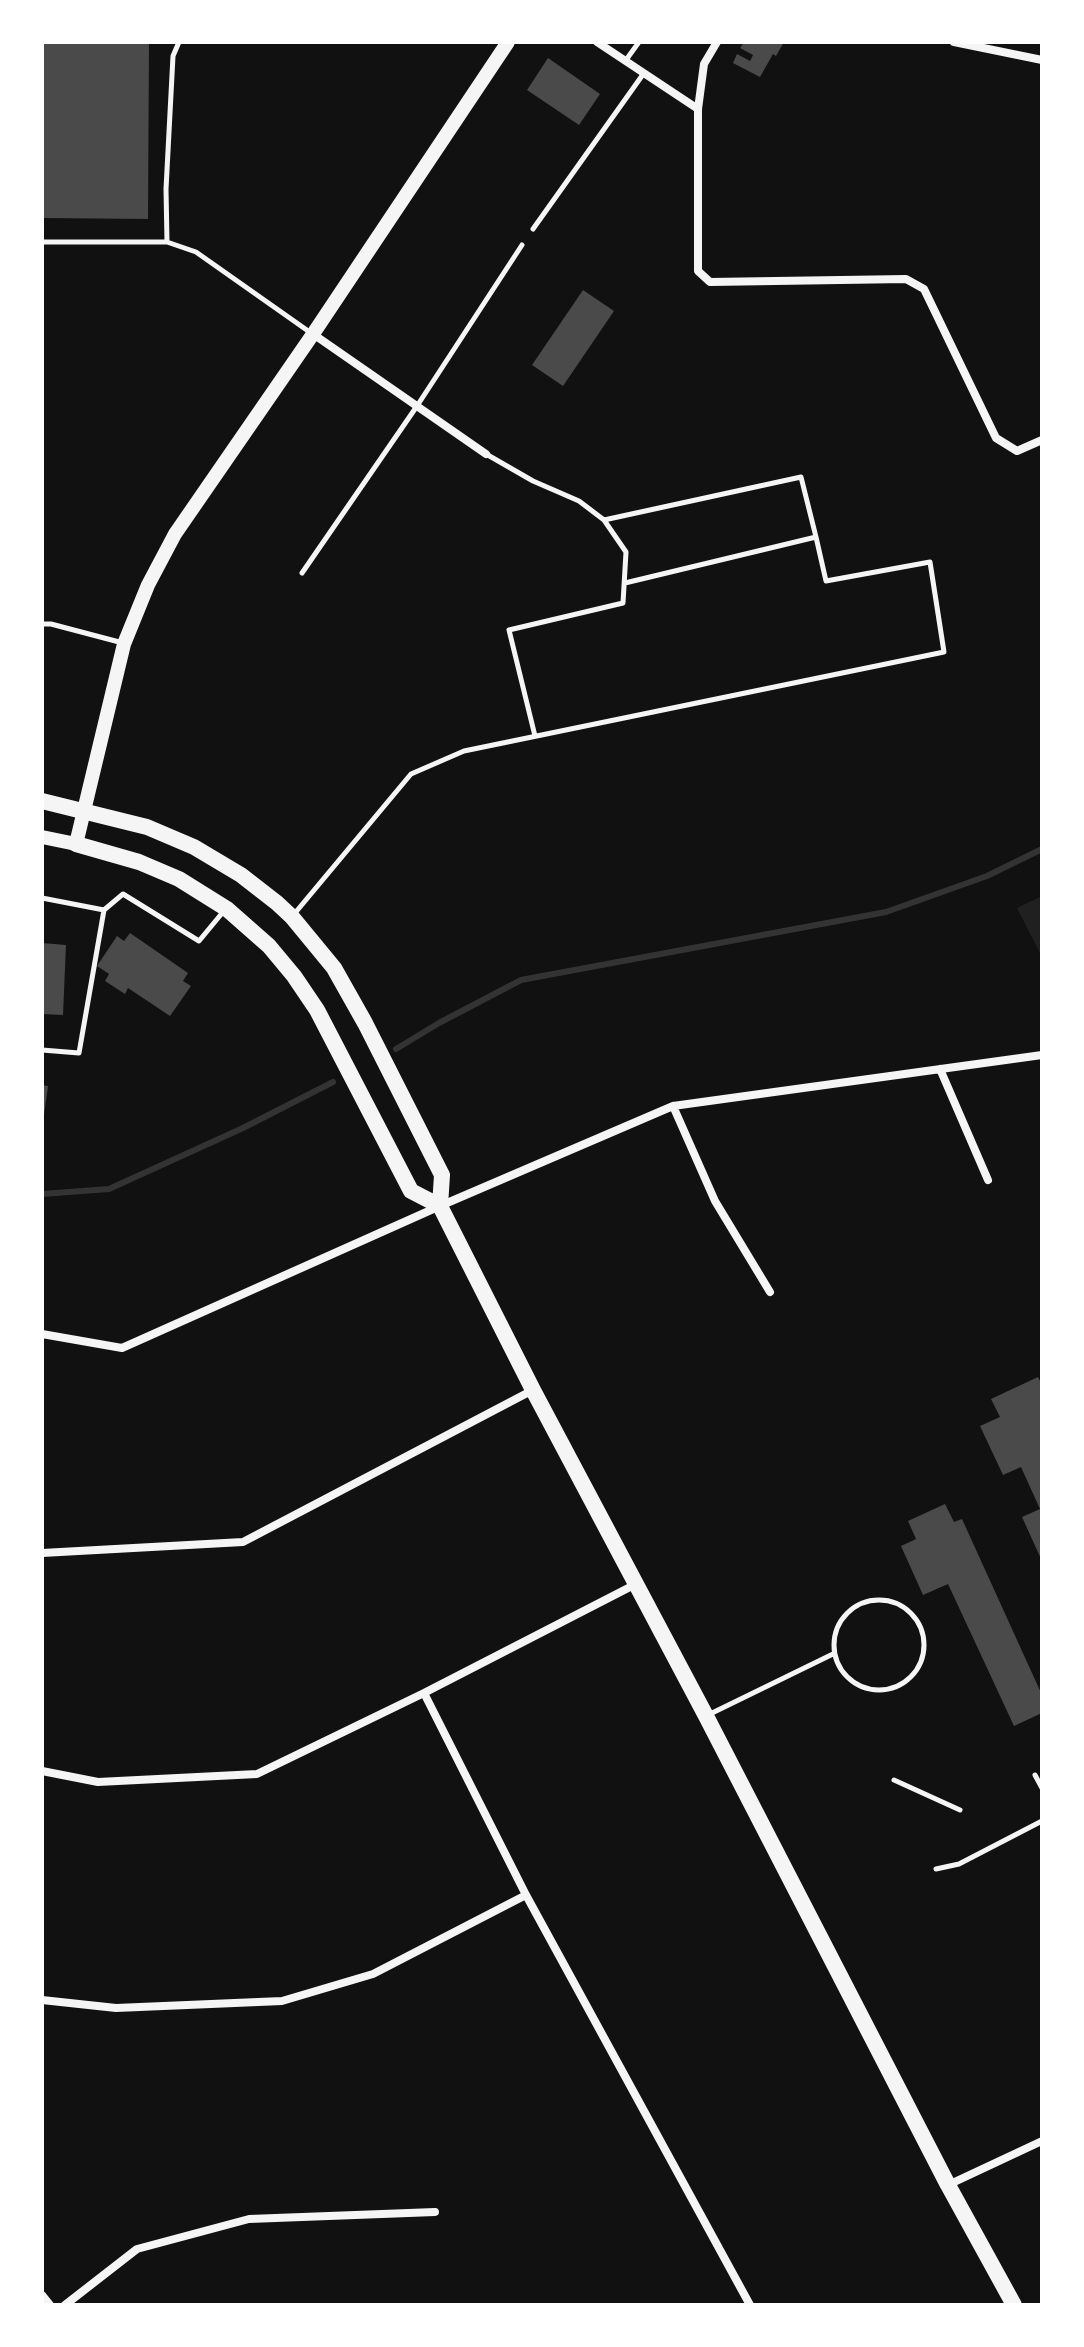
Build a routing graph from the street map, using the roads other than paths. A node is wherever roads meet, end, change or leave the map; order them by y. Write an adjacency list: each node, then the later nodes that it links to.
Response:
1 (179, 42): 13 (lane)
2 (508, 42): 15 (street)
3 (597, 42): 7 (street)
4 (639, 42): 7 (lane)
5 (717, 42): 10 (street)
6 (954, 42): 8 (street)
7 (626, 60): 9 (street)
8 (1042, 60)
9 (644, 72): 10 (street); 11 (lane)
10 (698, 109): 17 (street)
11 (533, 229)
12 (42, 242): 13 (lane)
13 (167, 242): 15 (lane)
14 (522, 245): 16 (lane)
15 (313, 334): 16 (street); 24 (street)
16 (417, 406): 18 (street); 21 (lane)
17 (1042, 440)
18 (486, 454): 19 (lane)
19 (604, 520): 20 (lane); 22 (lane)
20 (816, 537): 22 (lane); 25 (lane)
21 (302, 573)
22 (625, 583): 25 (lane)
23 (42, 624): 24 (lane)
24 (124, 644): 27 (street)
25 (535, 736): 33 (lane)
26 (42, 801): 27 (main road)
27 (83, 810): 29 (street); 33 (main road)
28 (42, 837): 29 (street)
29 (76, 844): 31 (main road)
30 (42, 898): 32 (lane)
31 (227, 909): 32 (lane); 39 (main road)
32 (104, 910): 34 (lane)
33 (292, 917): 39 (main road)
34 (42, 1050)
35 (1042, 1055): 36 (street)
36 (940, 1069): 37 (street); 38 (street)
37 (673, 1106): 39 (street); 40 (street)
38 (988, 1180)
39 (440, 1206): 41 (street); 42 (main road)
40 (770, 1292)
41 (42, 1334)
42 (533, 1390): 43 (street); 44 (main road)
43 (42, 1553)
44 (636, 1584): 46 (street); 47 (main road)
45 (833, 1654): 45 (lane); 47 (lane)
46 (424, 1693): 48 (street); 55 (street)
47 (706, 1716): 58 (main road)
48 (42, 1771)
49 (1035, 1775): 51 (lane)
50 (894, 1780): 52 (lane)
51 (1042, 1788)
52 (960, 1810)
53 (1042, 1821): 54 (lane)
54 (936, 1869)
55 (526, 1895): 56 (street); 63 (street)
56 (42, 2000)
57 (1042, 2141): 58 (street)
58 (948, 2185): 64 (main road)
59 (435, 2212): 62 (street)
60 (42, 2295): 61 (street)
61 (50, 2305)
62 (65, 2305)
63 (750, 2305)
64 (1014, 2305)

